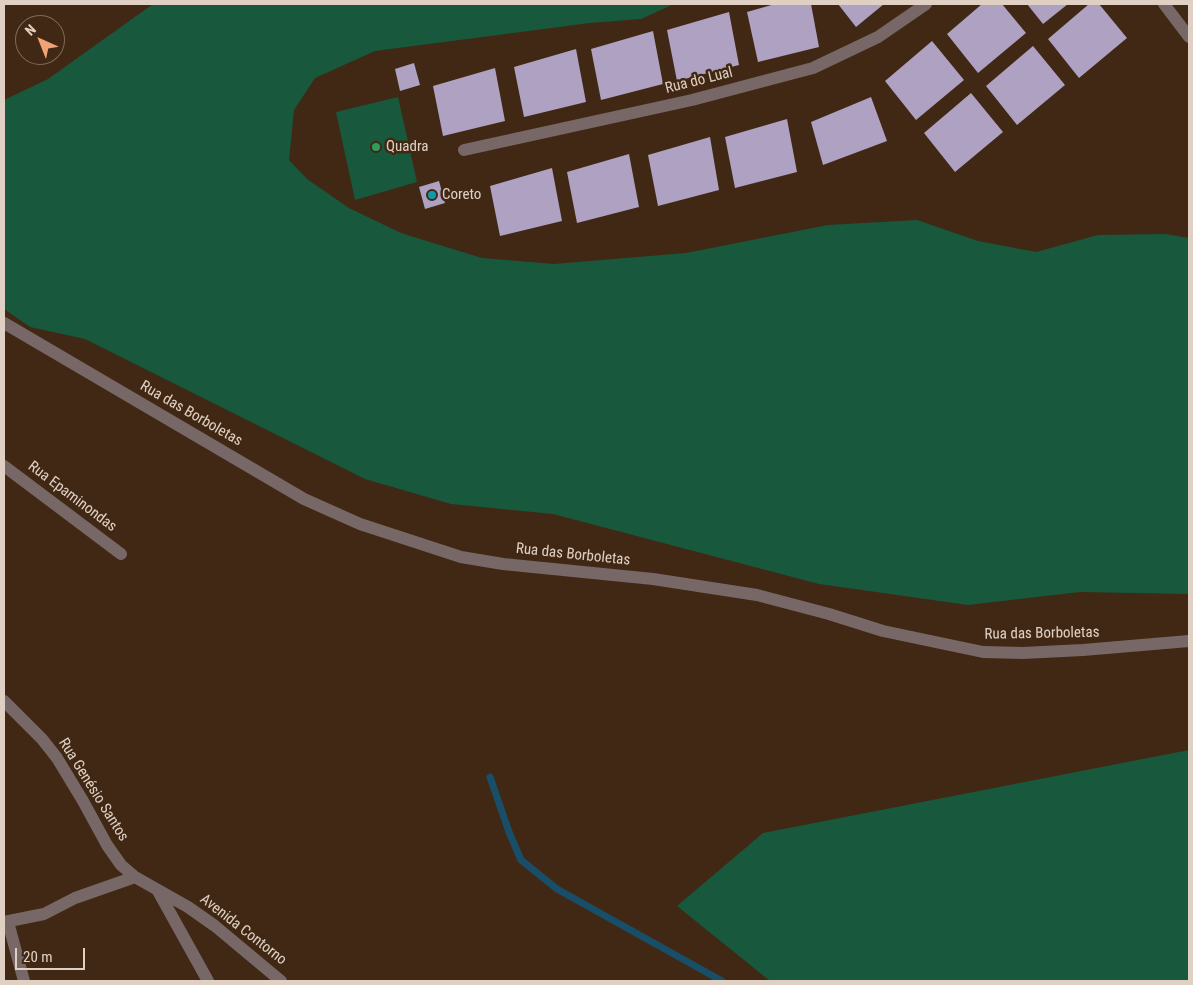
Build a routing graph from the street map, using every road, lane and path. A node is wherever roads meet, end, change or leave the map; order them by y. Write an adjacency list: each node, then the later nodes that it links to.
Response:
1 (926, 4): 4 (street, Rua do Lual)
2 (1164, 4): 3 (street)
3 (1189, 37)
4 (464, 150)
5 (4, 323): 8 (street, Rua das Borboletas)
6 (4, 466): 7 (street, Rua Epaminondas)
7 (122, 554)
8 (1189, 641)
9 (4, 701): 10 (street, Rua Genésio Santos)
10 (134, 877): 11 (street, Rua Genésio Santos); 12 (street)
11 (158, 891): 14 (street); 15 (street, Avenida Contorno)
12 (6, 922): 13 (street)
13 (24, 981)
14 (208, 981)
15 (281, 981)

